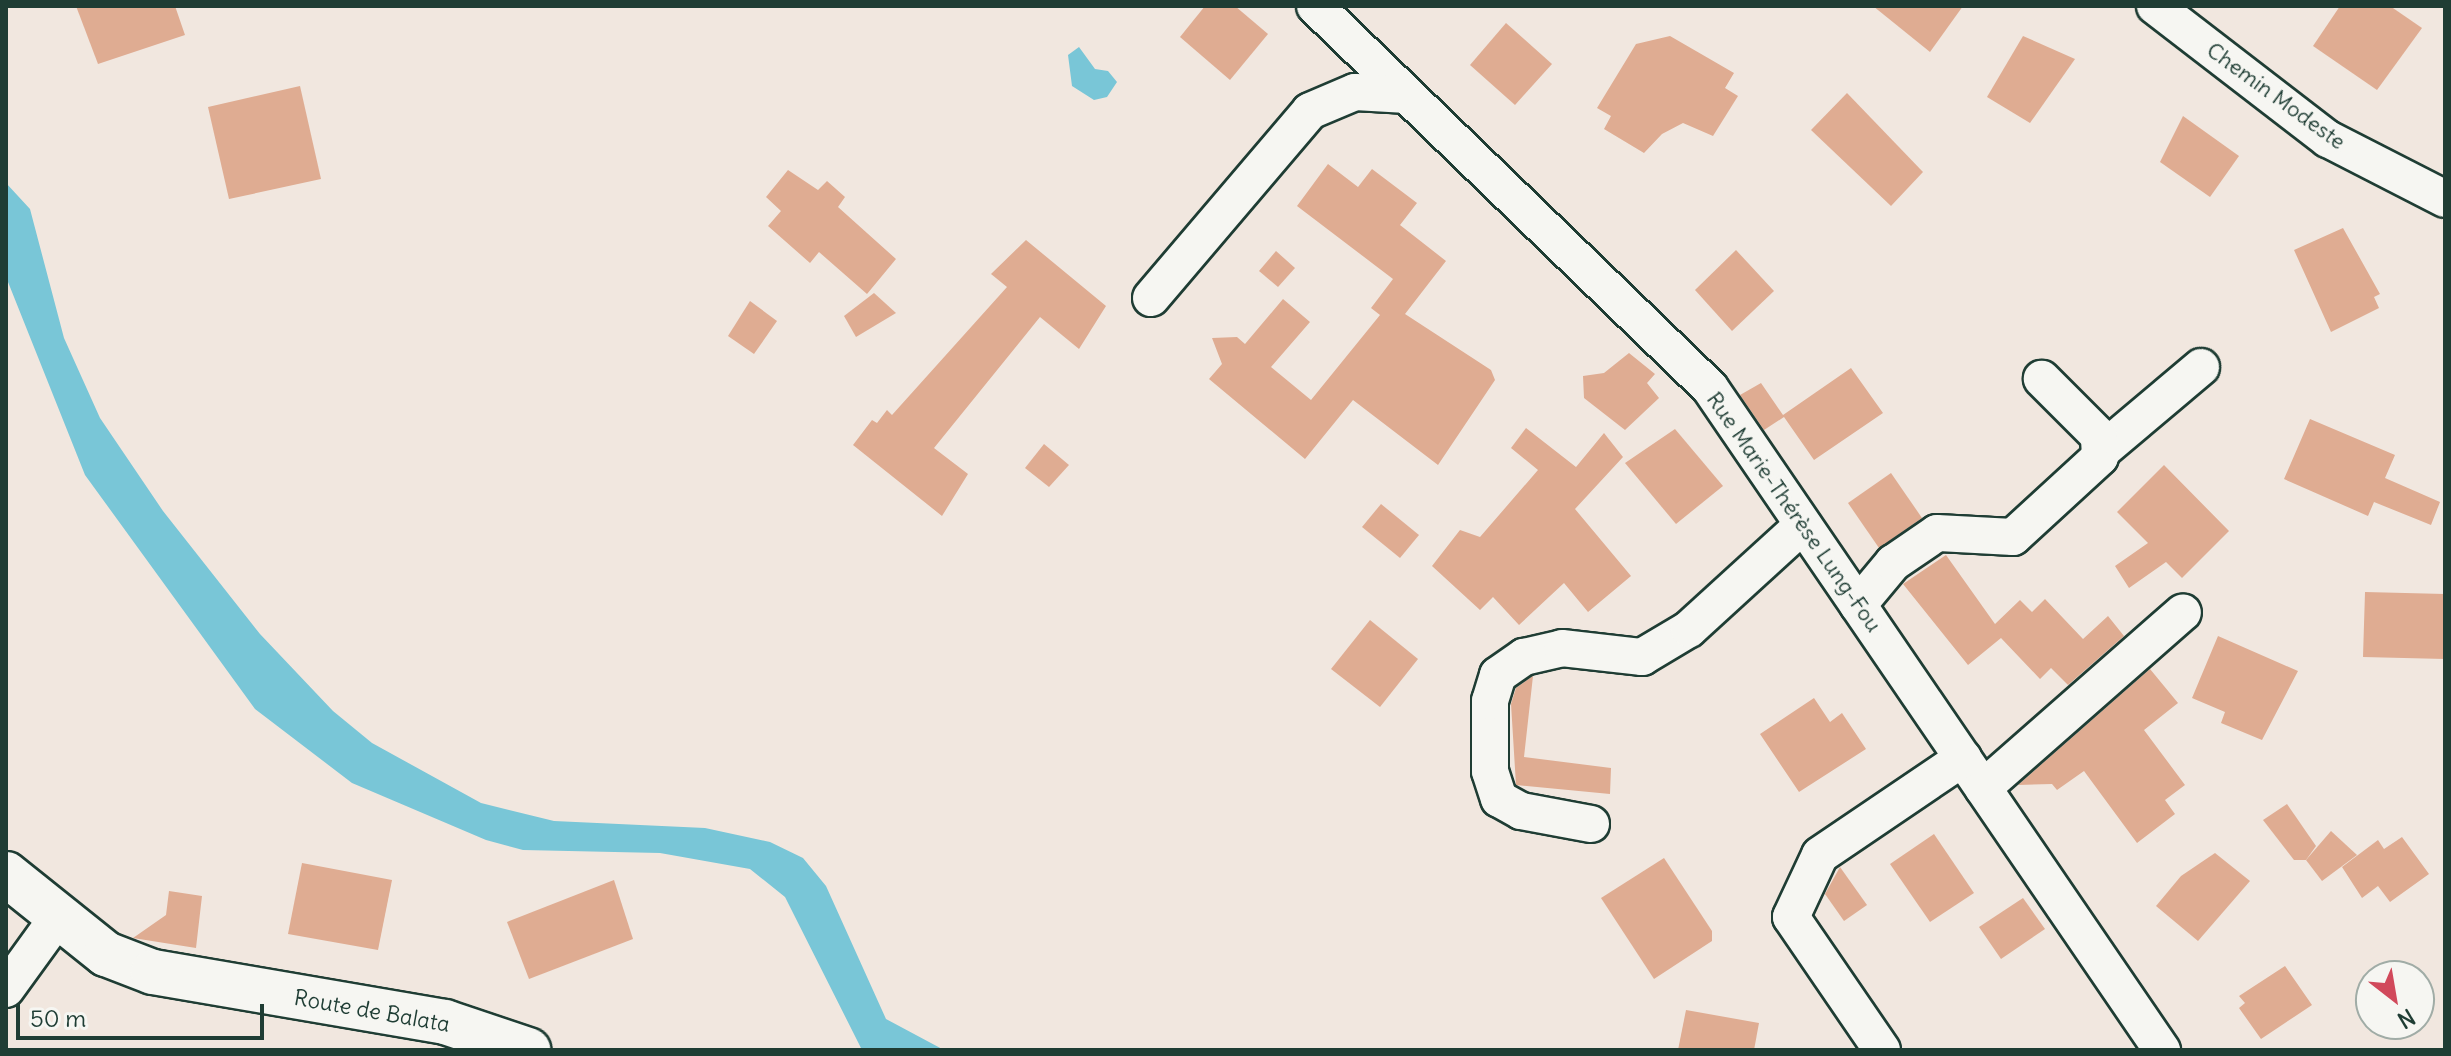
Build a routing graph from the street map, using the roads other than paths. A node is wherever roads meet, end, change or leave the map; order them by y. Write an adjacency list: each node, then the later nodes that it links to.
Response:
1 (1315, 6): 3 (street, Rue Marie-Thérèse Lung-Fou)
2 (2155, 6): 4 (street, Chemin Modeste)
3 (1407, 95): 5 (street); 9 (street, Rue Marie-Thérèse Lung-Fou)
4 (2445, 199)
5 (1151, 298)
6 (2201, 367): 8 (street)
7 (2042, 379): 8 (street)
8 (2104, 449): 10 (street)
9 (1803, 525): 10 (street, Rue Marie-Thérèse Lung-Fou); 14 (street)
10 (1858, 605): 12 (street, Rue Marie-Thérèse Lung-Fou)
11 (2183, 612): 13 (street)
12 (1963, 758): 13 (street, Rue Marie-Thérèse Lung-Fou); 19 (street)
13 (1983, 788): 20 (street, Rue Marie-Thérèse Lung-Fou)
14 (1591, 824)
15 (6, 874): 16 (main road, Route de Balata)
16 (56, 920): 17 (street); 18 (main road, Route de Balata)
17 (6, 989)
18 (528, 1050)
19 (1882, 1050)
20 (2162, 1050)

